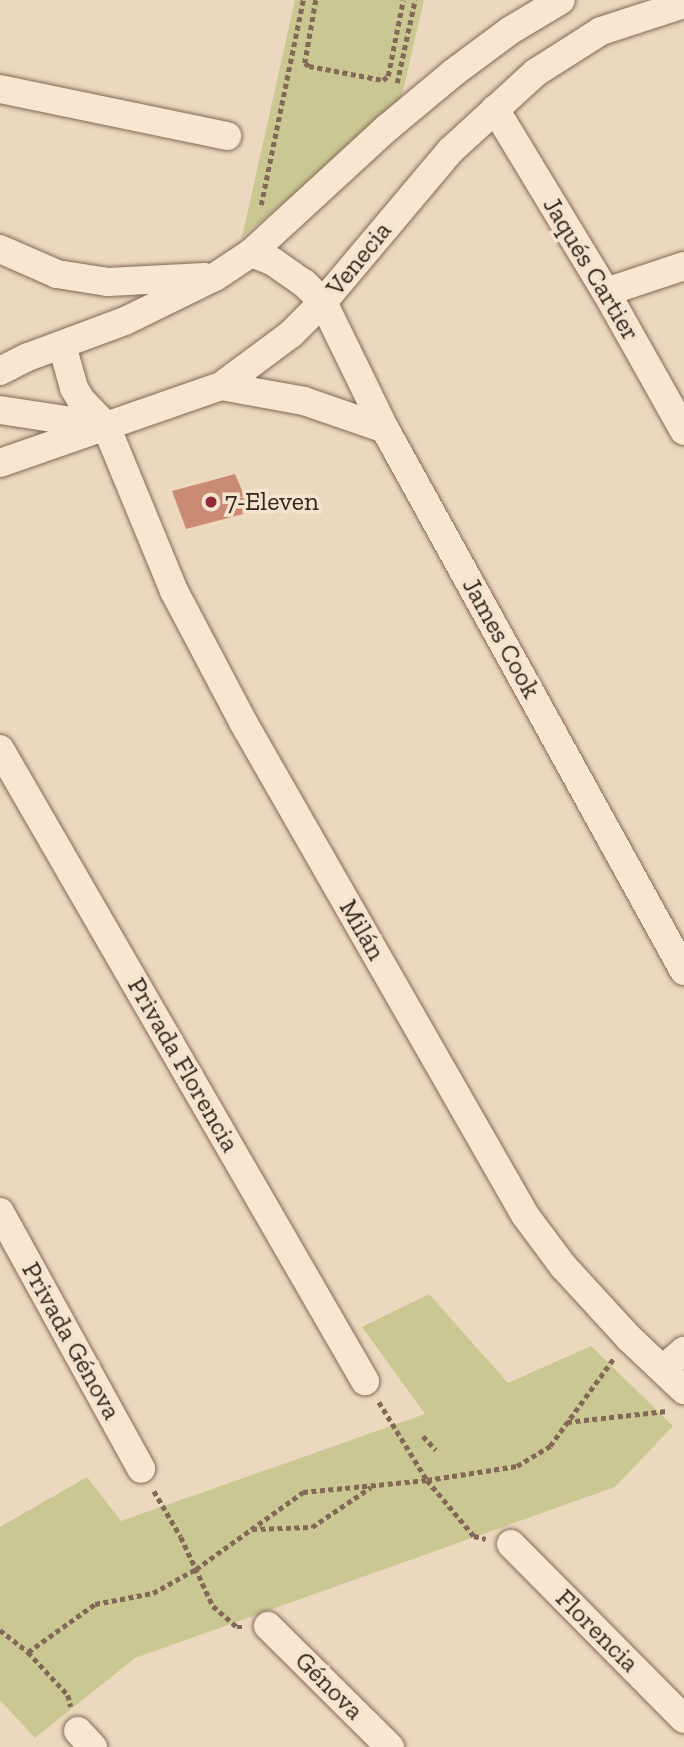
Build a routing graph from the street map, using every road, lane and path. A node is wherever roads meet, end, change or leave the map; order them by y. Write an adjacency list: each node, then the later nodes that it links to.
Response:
1 (303, 0): 12 (path)
2 (316, 0): 3 (path)
3 (403, 0)
4 (415, 0): 9 (path)
5 (561, 0): 9 (street)
6 (684, 4): 8 (street, Venecia)
7 (0, 89): 10 (street)
8 (495, 109): 15 (street, Jaqués Cartier); 16 (street, Venecia)
9 (387, 128): 12 (street)
10 (227, 136)
11 (0, 249): 14 (street)
12 (251, 253): 14 (street); 16 (street)
13 (684, 266): 15 (street)
14 (215, 277): 17 (street)
15 (606, 292): 25 (street, Jaqués Cartier)
16 (323, 302): 21 (street, Venecia); 24 (street, James Cook)
17 (62, 345): 19 (street); 23 (street)
18 (0, 352): 19 (street)
19 (29, 357): 20 (street)
20 (0, 371)
21 (221, 386): 23 (street, Venecia); 24 (street)
22 (0, 410): 23 (street)
23 (106, 426): 26 (street, Venecia); 30 (street, Milán)
24 (385, 429): 28 (street, James Cook)
25 (684, 431)
26 (0, 463)
27 (0, 748): 33 (street, Privada Florencia)
28 (684, 971)
29 (0, 1212): 38 (street, Privada Génova)
30 (629, 1338): 32 (street, Milán); 35 (path)
31 (684, 1351): 32 (street)
32 (663, 1370): 34 (street, Milán)
33 (365, 1381): 39 (path)
34 (677, 1400): 35 (path)
35 (566, 1423): 39 (path)
36 (423, 1436): 37 (path)
37 (436, 1450)
38 (141, 1469): 43 (path)
39 (427, 1480): 40 (path); 42 (path)
40 (374, 1485): 41 (path); 41 (path)
41 (251, 1529): 43 (path)
42 (511, 1544): 47 (street, Florencia)
43 (196, 1569): 44 (path); 46 (path)
44 (268, 1626): 49 (street, Génova)
45 (0, 1630): 46 (path)
46 (28, 1652): 48 (path)
47 (684, 1719)
48 (86, 1739)
49 (390, 1747)

